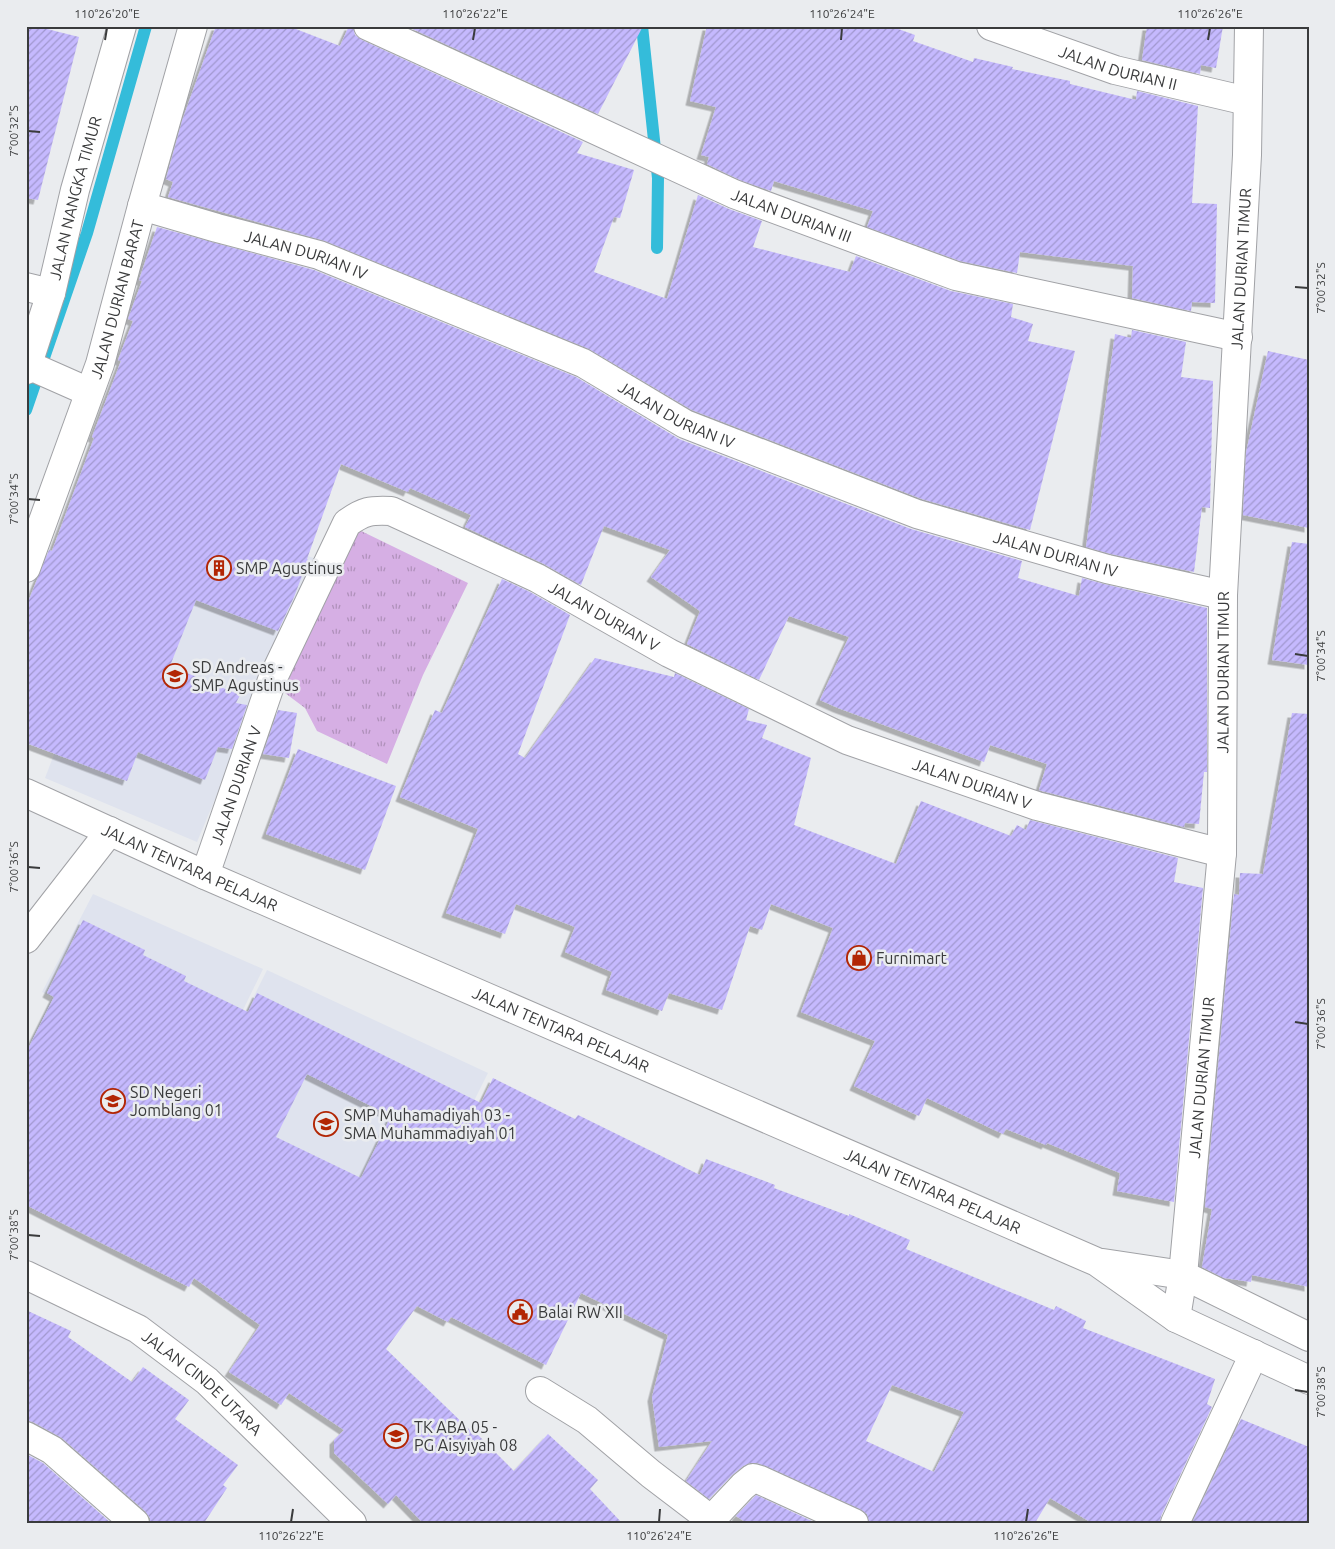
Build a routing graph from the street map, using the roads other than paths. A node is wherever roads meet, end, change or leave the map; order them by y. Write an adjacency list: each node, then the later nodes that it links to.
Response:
1 (122, 26): 8 (street, JALAN NANGKA TIMUR)
2 (193, 26): 7 (street, JALAN DURIAN BARAT)
3 (368, 26): 9 (street, JALAN DURIAN III)
4 (991, 26): 6 (street, JALAN DURIAN II)
5 (1249, 26): 6 (street, JALAN DURIAN TIMUR)
6 (1247, 101): 9 (street, JALAN DURIAN TIMUR)
7 (142, 206): 11 (street, JALAN DURIAN BARAT); 13 (street, JALAN DURIAN IV)
8 (38, 290): 10 (street, JALAN NANGKA TIMUR)
9 (1238, 337): 13 (street, JALAN DURIAN TIMUR)
10 (30, 368): 11 (street, JALAN DURIAN BARAT)
11 (85, 390): 12 (street, JALAN DURIAN BARAT)
12 (26, 568)
13 (1223, 595): 16 (street, JALAN DURIAN TIMUR)
14 (26, 794): 15 (street, JALAN TENTARA PELAJAR)
15 (110, 831): 17 (street, JALAN TENTARA PELAJAR); 18 (street)
16 (1222, 853): 17 (street, JALAN DURIAN V); 21 (street, JALAN DURIAN TIMUR)
17 (206, 875): 19 (street, JALAN TENTARA PELAJAR)
18 (26, 939)
19 (1097, 1262): 21 (street, JALAN TENTARA PELAJAR); 22 (street, JALAN TENTARA PELAJAR)
20 (26, 1275): 30 (street, JALAN CINDE UTARA)
21 (1182, 1275): 22 (street, JALAN DURIAN TIMUR); 23 (street, JALAN TENTARA PELAJAR)
22 (1176, 1318): 24 (street, JALAN TENTARA PELAJAR)
23 (1309, 1337)
24 (1254, 1354): 25 (street, JALAN TENTARA PELAJAR); 32 (street)
25 (1309, 1380)
26 (540, 1391): 28 (street)
27 (26, 1436): 29 (street)
28 (709, 1521): 31 (street)
29 (135, 1523)
30 (352, 1523)
31 (854, 1523)
32 (1175, 1523)

